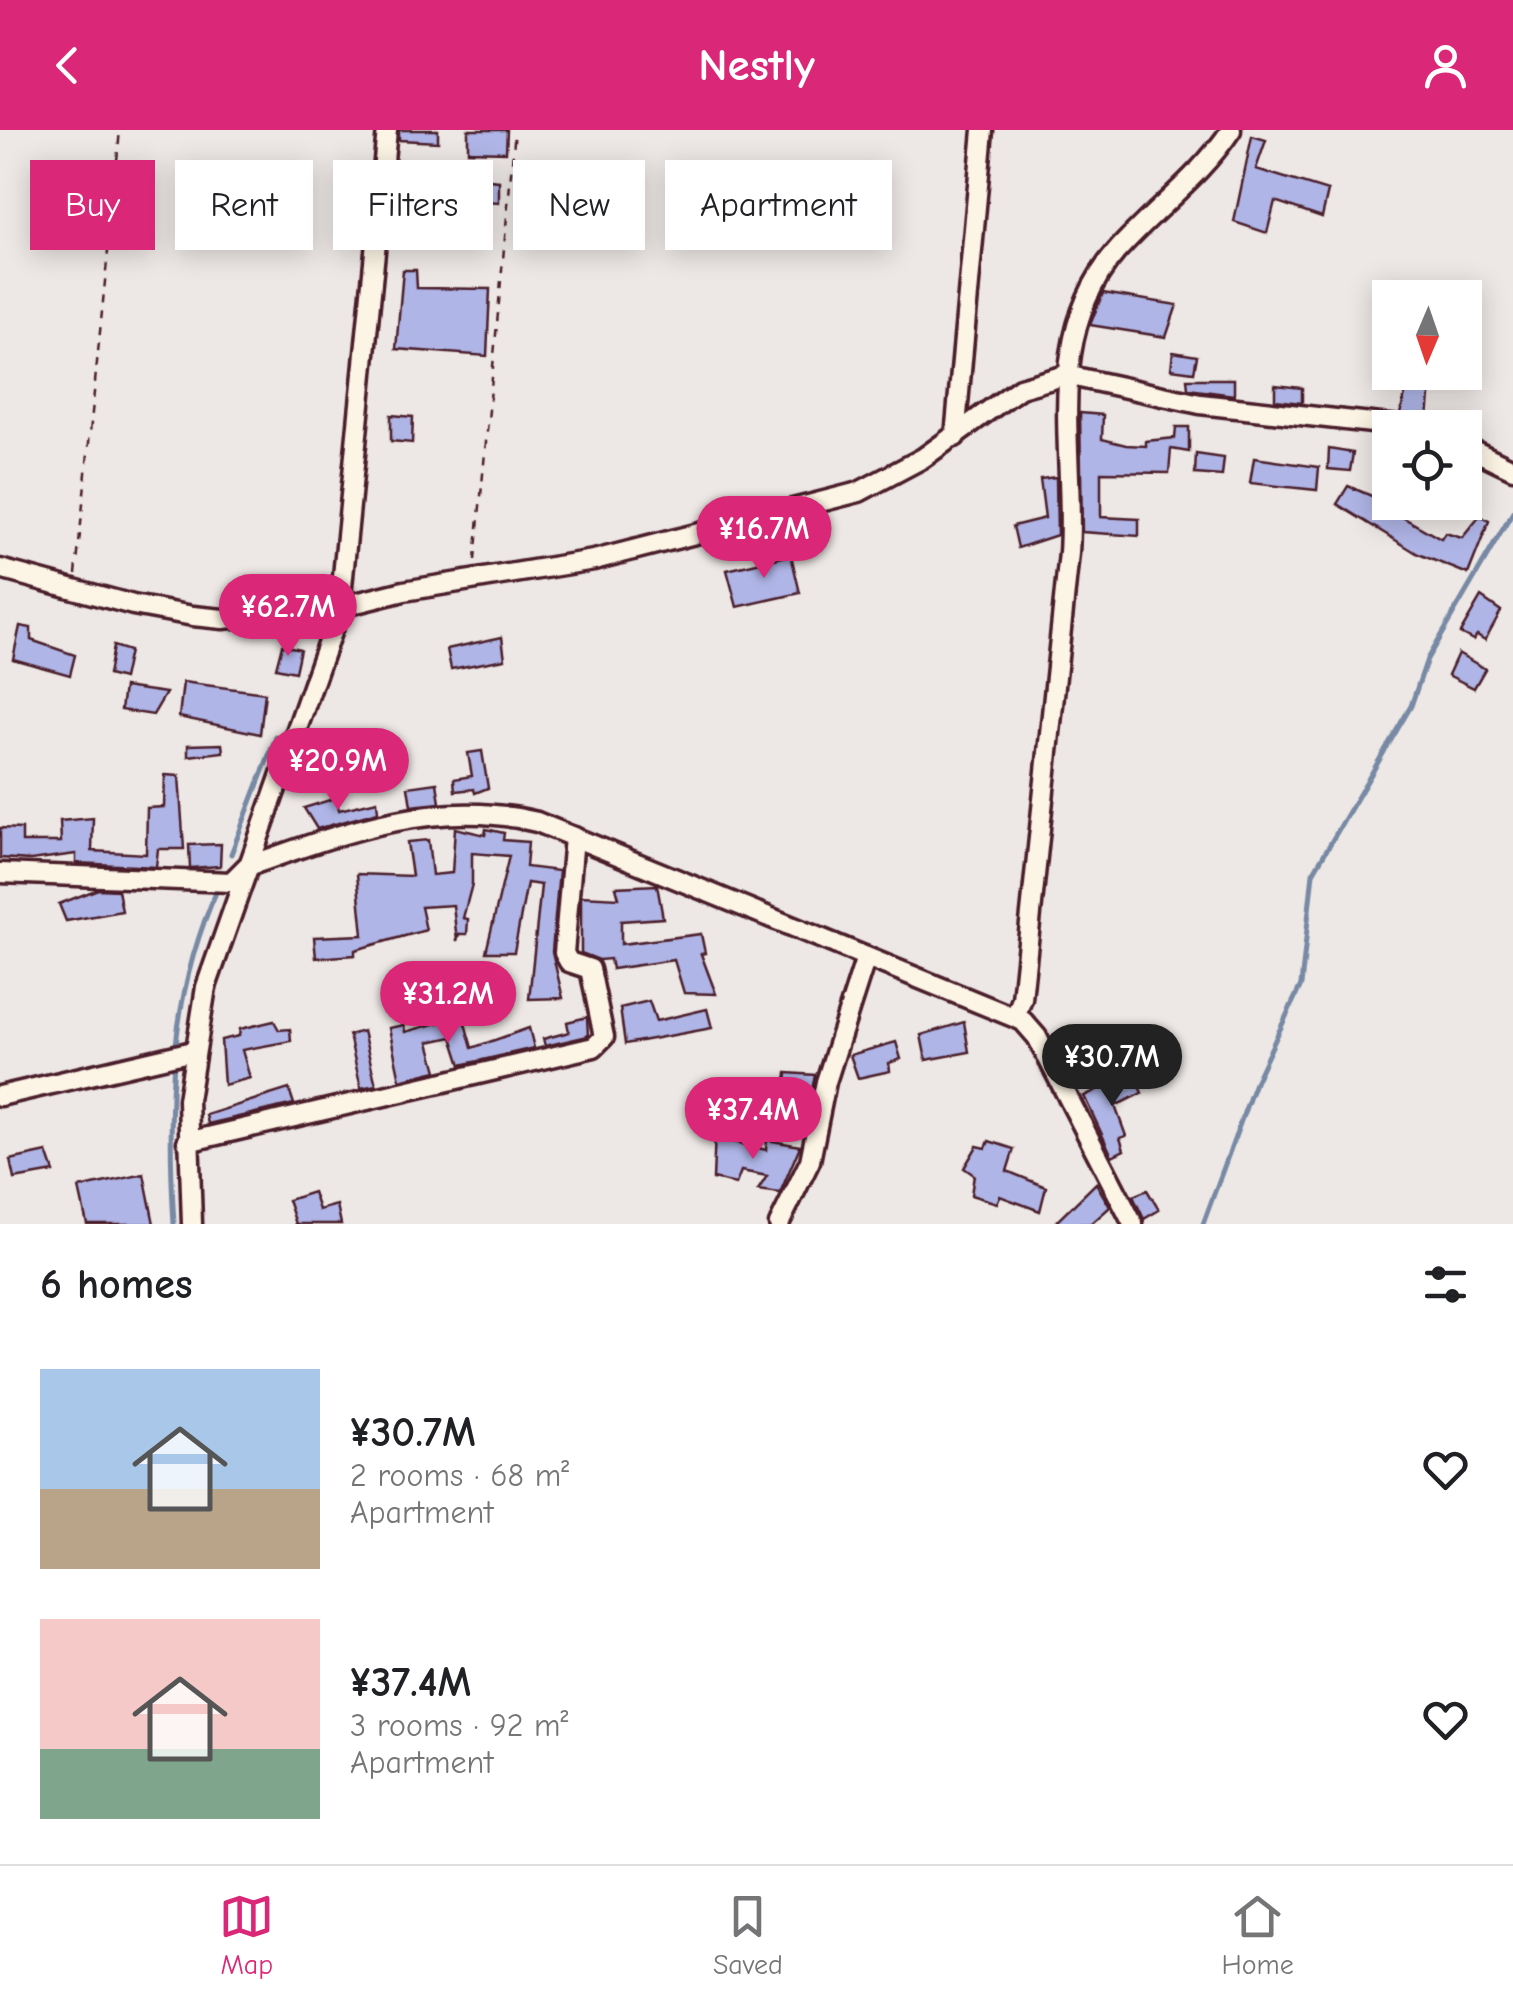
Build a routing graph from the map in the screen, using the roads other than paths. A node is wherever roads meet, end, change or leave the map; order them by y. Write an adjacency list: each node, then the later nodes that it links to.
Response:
1 (388, 130): 10 (street)
2 (984, 130): 6 (street)
3 (1231, 130): 4 (street)
4 (1066, 375): 5 (street); 6 (street); 15 (street)
5 (1372, 423)
6 (955, 437): 10 (street)
7 (1482, 454): 8 (street)
8 (1513, 469)
9 (0, 569): 10 (street)
10 (340, 608): 12 (street)
11 (574, 837): 12 (street); 14 (street); 18 (street)
12 (246, 866): 13 (street); 16 (street)
13 (0, 872)
14 (866, 957): 15 (street); 20 (street)
15 (1015, 1017): 21 (street)
16 (180, 1054): 17 (street); 18 (street)
17 (0, 1096)
18 (188, 1142): 19 (street)
19 (192, 1224)
20 (780, 1224)
21 (1133, 1224)

